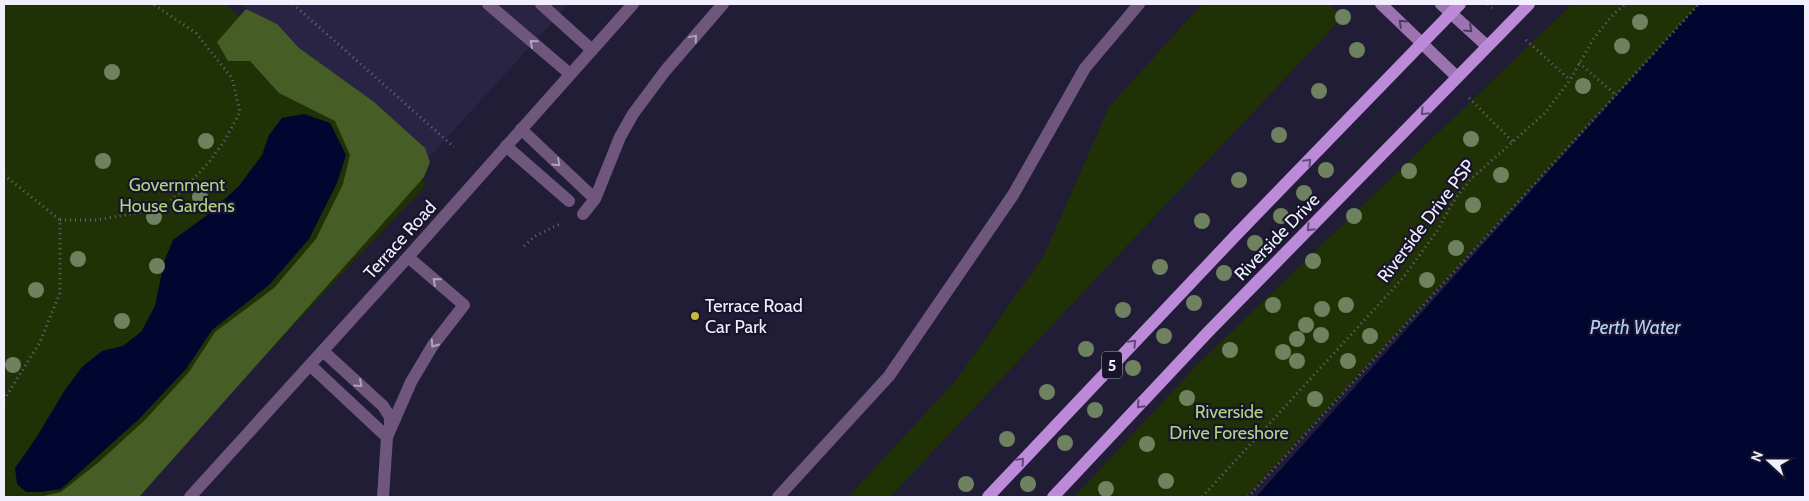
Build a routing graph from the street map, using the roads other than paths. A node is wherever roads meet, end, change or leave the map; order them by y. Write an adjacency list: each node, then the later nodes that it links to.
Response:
1 (488, 4): 12 (street, one-way to 1)
2 (541, 4): 11 (street)
3 (633, 4): 11 (street, Terrace Road)
4 (723, 4): 16 (street, one-way to 4)
5 (1139, 4): 25 (street)
6 (1381, 4): 9 (main road, one-way to 6)
7 (1529, 4): 10 (main road, Riverside Drive)
8 (1451, 7): 9 (main road, Riverside Drive / 5); 10 (main road, one-way to 10)
9 (1422, 43): 13 (main road); 26 (main road, Riverside Drive / 5, one-way to 9)
10 (1487, 46): 13 (main road, Riverside Drive)
11 (592, 50): 12 (street, Terrace Road)
12 (570, 74): 14 (street, Terrace Road)
13 (1455, 79): 27 (main road, Riverside Drive, one-way to 27)
14 (521, 129): 15 (street, Terrace Road); 16 (street, one-way to 16)
15 (506, 146): 17 (street); 19 (street, Terrace Road)
16 (595, 199): 18 (street)
17 (569, 201)
18 (583, 214)
19 (408, 257): 20 (street, Terrace Road); 22 (street)
20 (323, 351): 21 (street, Terrace Road); 22 (street, one-way to 22)
21 (310, 365): 22 (street); 23 (street, Terrace Road)
22 (389, 434): 24 (street)
23 (190, 497)
24 (383, 497)
25 (778, 497)
26 (988, 497)
27 (1053, 497)

